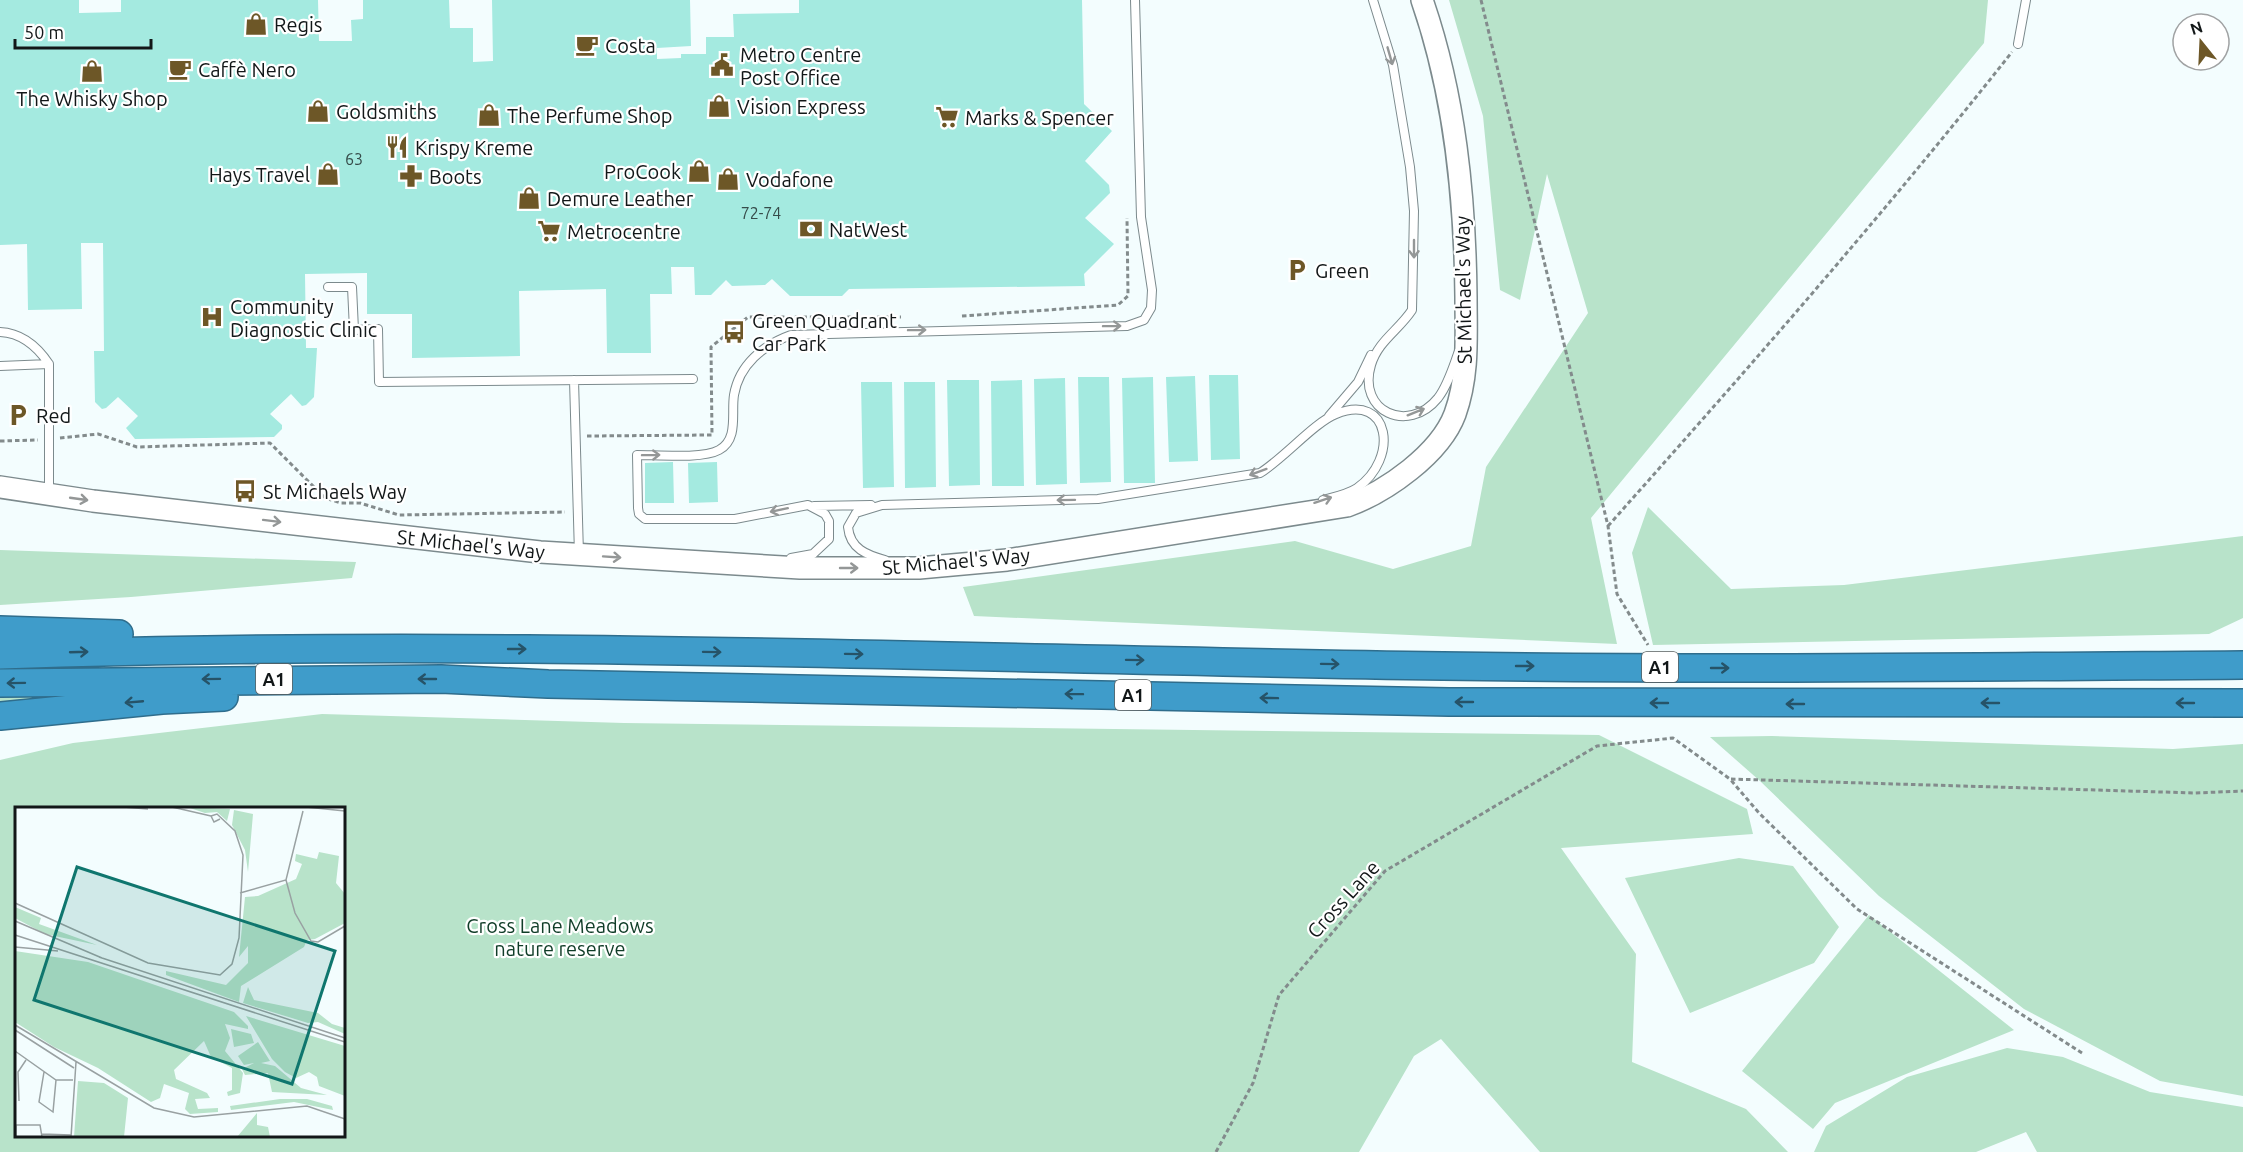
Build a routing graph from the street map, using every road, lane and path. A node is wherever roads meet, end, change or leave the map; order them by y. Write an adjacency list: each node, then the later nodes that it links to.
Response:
1 (1135, 0): 19 (lane, one-way to 1)
2 (1373, 0): 10 (lane, one-way to 10)
3 (1422, 0): 9 (street, St Michael's Way)
4 (1481, 0): 21 (path)
5 (2026, 0): 6 (lane)
6 (2018, 44): 21 (path)
7 (328, 287): 14 (lane)
8 (0, 332): 11 (lane)
9 (1466, 332): 10 (lane, one-way to 9); 20 (street, St Michael's Way)
10 (1385, 338): 15 (lane)
11 (49, 364): 12 (lane); 17 (lane)
12 (0, 366)
13 (693, 379): 14 (lane)
14 (574, 380): 22 (lane)
15 (1324, 421): 18 (lane, one-way to 18); 20 (lane, one-way to 15)
16 (0, 487): 17 (street, St Michael's Way)
17 (50, 495): 22 (street, St Michael's Way, one-way to 22)
18 (882, 505): 19 (lane); 24 (lane)
19 (813, 507): 23 (lane)
20 (1267, 518): 24 (street, St Michael's Way)
21 (1608, 526): 26 (path)
22 (579, 555): 23 (street, St Michael's Way, one-way to 23)
23 (726, 564): 24 (street, St Michael's Way, one-way to 24)
24 (919, 568)
25 (0, 630): 27 (highway)
26 (1648, 645)
27 (458, 649): 28 (highway, A1, one-way to 27); 29 (highway, A1, one-way to 29)
28 (0, 655)
29 (2243, 665)
30 (0, 683): 31 (highway, A1, one-way to 30)
31 (548, 684): 32 (highway, A1, one-way to 31); 33 (highway, one-way to 33)
32 (2243, 703)
33 (0, 716)
34 (1730, 779): 35 (path); 36 (path); 37 (path, Cross Lane)
35 (2243, 791)
36 (2082, 1053)
37 (1216, 1152)

